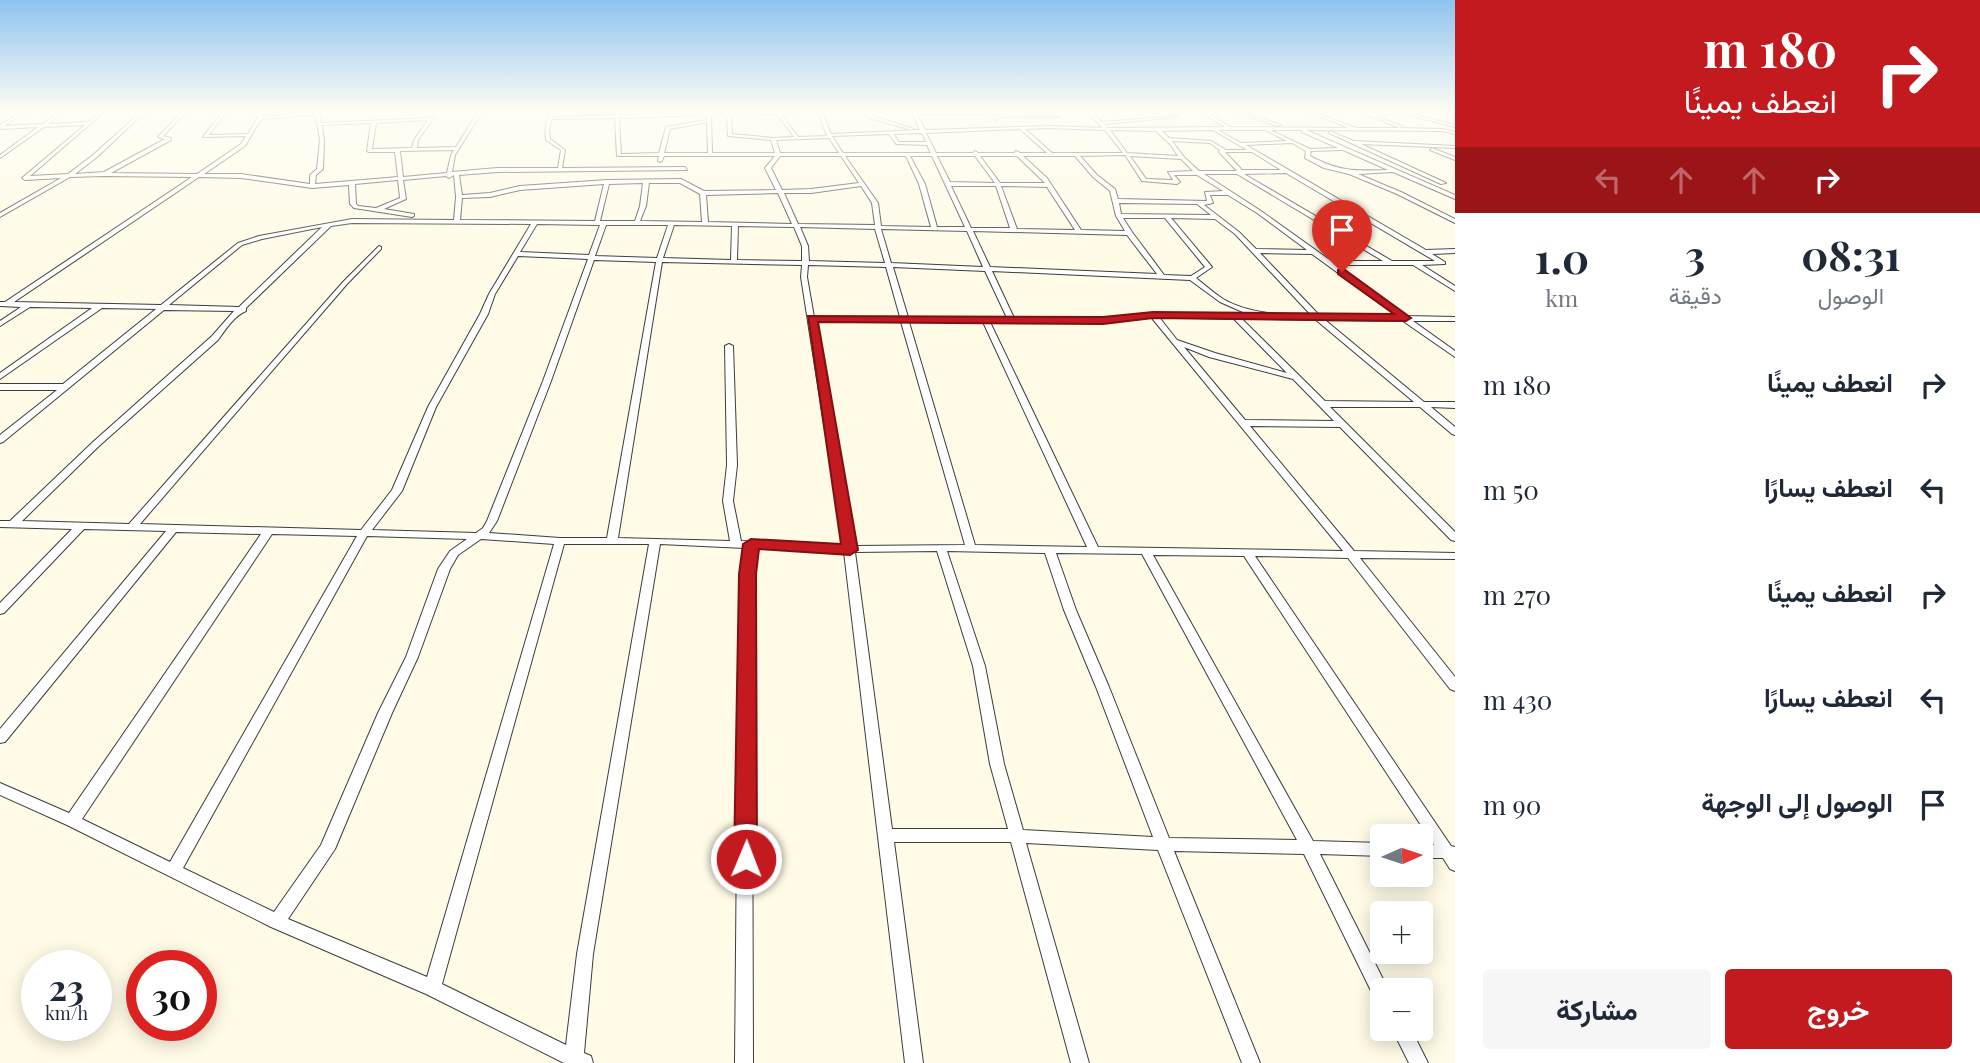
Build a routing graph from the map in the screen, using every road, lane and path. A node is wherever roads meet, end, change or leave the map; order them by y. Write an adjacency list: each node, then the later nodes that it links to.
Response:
1 (44, 162): 34 (street)
2 (88, 162): 34 (street)
3 (127, 162): 33 (street)
4 (218, 162): 35 (street)
5 (320, 162): 50 (street)
6 (398, 162): 38 (street)
7 (450, 162): 36 (street)
8 (561, 162): 25 (street)
9 (661, 162): 27 (street)
10 (686, 162): 26 (street)
11 (773, 162): 51 (street)
12 (847, 162): 45 (street)
13 (911, 162): 74 (street)
14 (937, 162): 46 (street)
15 (982, 162): 47 (street)
16 (1025, 162): 49 (street)
17 (1083, 162): 56 (street)
18 (1131, 162): 31 (street)
19 (1186, 162): 31 (street)
20 (1230, 162): 30 (street)
21 (1271, 162): 28 (street)
22 (1313, 162): 32 (street)
23 (1372, 162): 29 (street)
24 (1396, 162): 43 (street)
25 (560, 169): 27 (street); 37 (street)
26 (685, 169): 27 (street); 39 (street)
27 (661, 170)
28 (1287, 171): 30 (street); 83 (street)
29 (1394, 171): 32 (street); 48 (street)
30 (1238, 172): 31 (street); 88 (street)
31 (1198, 173): 53 (street)
32 (1351, 173): 64 (street)
33 (104, 174): 34 (street); 35 (street)
34 (70, 175): 59 (street)
35 (197, 175): 50 (street); 97 (street)
36 (449, 176): 37 (street); 38 (street)
37 (457, 176): 54 (street)
38 (400, 180): 42 (street); 58 (street)
39 (681, 181): 41 (street); 52 (street)
40 (607, 182): 41 (street); 54 (street); 66 (street)
41 (646, 182): 67 (street)
42 (352, 183): 50 (street); 58 (street)
43 (1443, 183): 44 (street); 48 (street)
44 (1455, 183)
45 (863, 184): 51 (street); 73 (street)
46 (949, 184): 47 (street); 75 (street)
47 (998, 184): 49 (street); 76 (street)
48 (1424, 184): 55 (street)
49 (1048, 185): 77 (street)
50 (312, 186)
51 (780, 192): 52 (street); 72 (street)
52 (703, 193): 69 (street)
53 (1229, 193): 57 (street); 81 (street)
54 (459, 197): 63 (street)
55 (1455, 197)
56 (1116, 201): 57 (street); 60 (street)
57 (1199, 203): 61 (street)
58 (376, 211): 63 (street)
59 (0, 215)
60 (1119, 216): 62 (street); 78 (street)
61 (1216, 217): 62 (street); 80 (street)
62 (1168, 218): 95 (street)
63 (457, 220): 65 (street); 70 (street)
64 (1455, 221)
65 (535, 222): 66 (street); 84 (street)
66 (600, 223): 67 (street); 85 (street)
67 (637, 223): 68 (street)
68 (672, 223): 69 (street); 86 (street)
69 (705, 223): 71 (street)
70 (329, 224): 100 (street); 101 (street)
71 (735, 224): 72 (street); 87 (street)
72 (796, 225): 73 (street); 91 (street)
73 (878, 228): 74 (street); 92 (street)
74 (935, 229): 75 (street)
75 (970, 230): 76 (street); 93 (street)
76 (1014, 230): 77 (street)
77 (1080, 233): 78 (street)
78 (1129, 233): 94 (street)
79 (379, 248): 130 (street)
80 (1256, 251): 81 (street); 105 (street)
81 (1313, 251): 89 (street)
82 (1455, 251): 83 (street)
83 (1426, 252): 90 (street)
84 (517, 254): 85 (street); 133 (street)
85 (591, 258): 86 (street); 134 (street)
86 (659, 261): 87 (street); 137 (street)
87 (734, 262): 91 (street)
88 (1389, 262): 89 (street); 90 (street)
89 (1330, 263): 107 (street)
90 (1415, 263): 96 (street)
91 (806, 264): 92 (street); 106 (street)
92 (889, 265): 93 (street); 109 (street)
93 (987, 270): 94 (street); 111 (street)
94 (1163, 278): 95 (street)
95 (1192, 278): 104 (street)
96 (1455, 289)
97 (4, 304): 98 (street)
98 (29, 304): 99 (street); 112 (street)
99 (100, 306): 100 (street); 116 (street)
100 (162, 308): 101 (street); 119 (street)
101 (243, 309): 128 (street)
102 (1153, 315): 103 (street); 111 (street); 113 (street)
103 (1236, 317): 104 (street); 117 (street)
104 (1278, 317): 105 (street)
105 (1317, 317): 107 (street); 121 (street)
106 (812, 318): 109 (street); 142 (street)
107 (1406, 318): 108 (street); 115 (street)
108 (1455, 318)
109 (904, 319): 110 (street); 141 (street)
110 (985, 319): 111 (street); 143 (street)
111 (1011, 319)
112 (0, 324)
113 (1173, 340): 117 (street); 123 (street)
114 (729, 346): 139 (street)
115 (1455, 355)
116 (0, 377)
117 (1296, 378): 120 (street)
118 (0, 387): 119 (street)
119 (64, 387): 126 (street)
120 (1321, 404): 121 (street); 124 (street)
121 (1423, 405): 122 (street); 125 (street)
122 (1455, 405)
123 (1241, 423): 124 (street); 147 (street)
124 (1341, 424): 135 (street)
125 (1455, 432)
126 (0, 440)
127 (0, 524): 128 (street)
128 (13, 524): 129 (street)
129 (81, 526): 130 (street); 149 (street)
130 (131, 528): 131 (street)
131 (173, 529): 132 (street); 151 (street)
132 (269, 530): 133 (street); 153 (street)
133 (364, 533): 134 (street); 161 (street)
134 (479, 536): 136 (street); 162 (street)
135 (1455, 538)
136 (560, 541): 137 (street); 164 (street)
137 (612, 541): 138 (street)
138 (655, 541): 139 (street); 166 (street)
139 (744, 544): 142 (street); 167 (street)
140 (941, 548): 141 (street); 142 (street); 155 (street)
141 (971, 549): 145 (street)
142 (850, 550): 154 (street)
143 (1094, 551): 144 (street); 145 (street)
144 (1146, 551): 146 (street); 157 (street)
145 (1050, 552): 156 (street)
146 (1247, 553): 147 (street); 160 (street)
147 (1350, 554): 148 (street); 150 (street)
148 (1455, 556)
149 (0, 610)
150 (1455, 686)
151 (0, 738)
152 (0, 789): 153 (street)
153 (72, 821): 161 (street)
154 (886, 835): 155 (street); 168 (street)
155 (1018, 836): 156 (street); 169 (street)
156 (1163, 844): 157 (street); 170 (street)
157 (1308, 846): 158 (street); 163 (street)
158 (1370, 849)
159 (1433, 853): 160 (street)
160 (1452, 856)
161 (173, 872): 162 (street)
162 (278, 922): 164 (street)
163 (1374, 978)
164 (432, 988): 166 (street)
165 (1407, 1041): 171 (street)
166 (579, 1061)
167 (744, 1063)
168 (914, 1063)
169 (1080, 1063)
170 (1251, 1063)
171 (1419, 1063)

